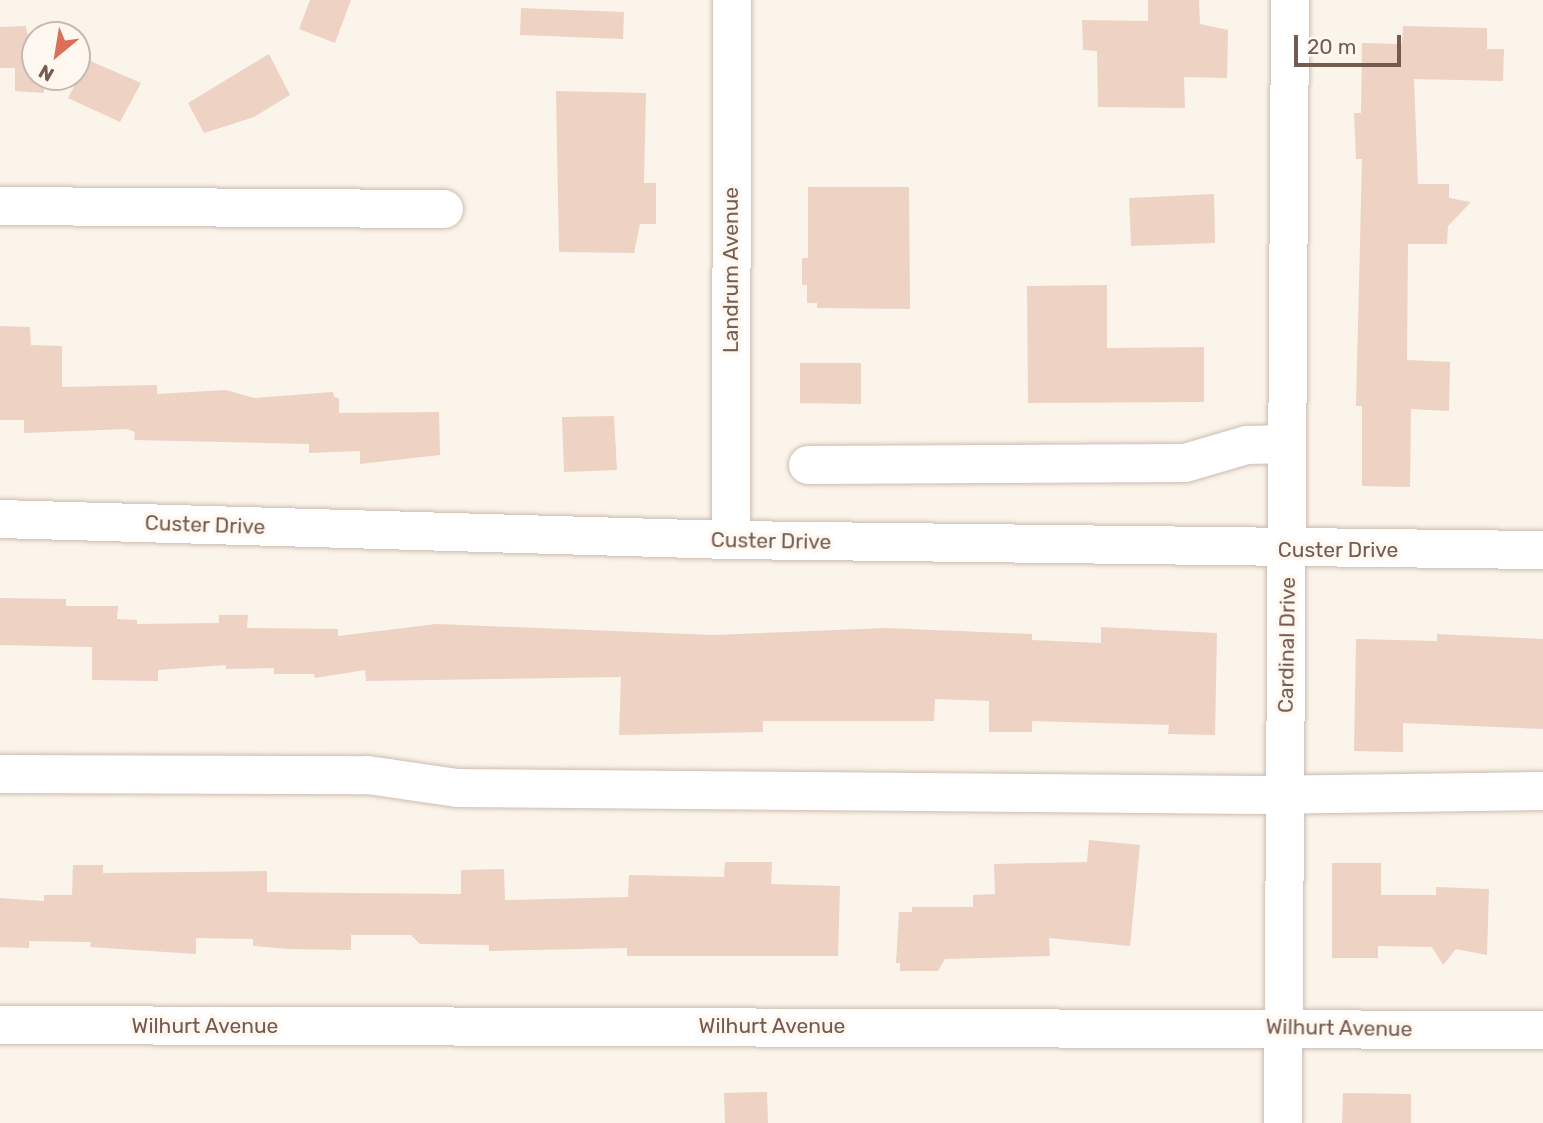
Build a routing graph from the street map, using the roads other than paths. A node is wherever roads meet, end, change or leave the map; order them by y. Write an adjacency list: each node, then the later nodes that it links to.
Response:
1 (732, 0): 8 (street, Landrum Avenue)
2 (1290, 0): 5 (street, Cardinal Drive)
3 (0, 206): 4 (street)
4 (444, 209)
5 (1287, 444): 6 (street); 9 (street, Cardinal Drive)
6 (808, 465)
7 (0, 519): 8 (street, Custer Drive)
8 (731, 540): 9 (street, Custer Drive)
9 (1288, 550): 10 (street, Custer Drive); 13 (street, Cardinal Drive)
10 (1543, 551)
11 (0, 774): 13 (street)
12 (1543, 791): 13 (street)
13 (1284, 793): 15 (street, Cardinal Drive)
14 (0, 1025): 15 (street, Wilhurt Avenue)
15 (1284, 1028): 16 (street, Wilhurt Avenue); 17 (street, Cardinal Drive)
16 (1543, 1030)
17 (1283, 1123)

